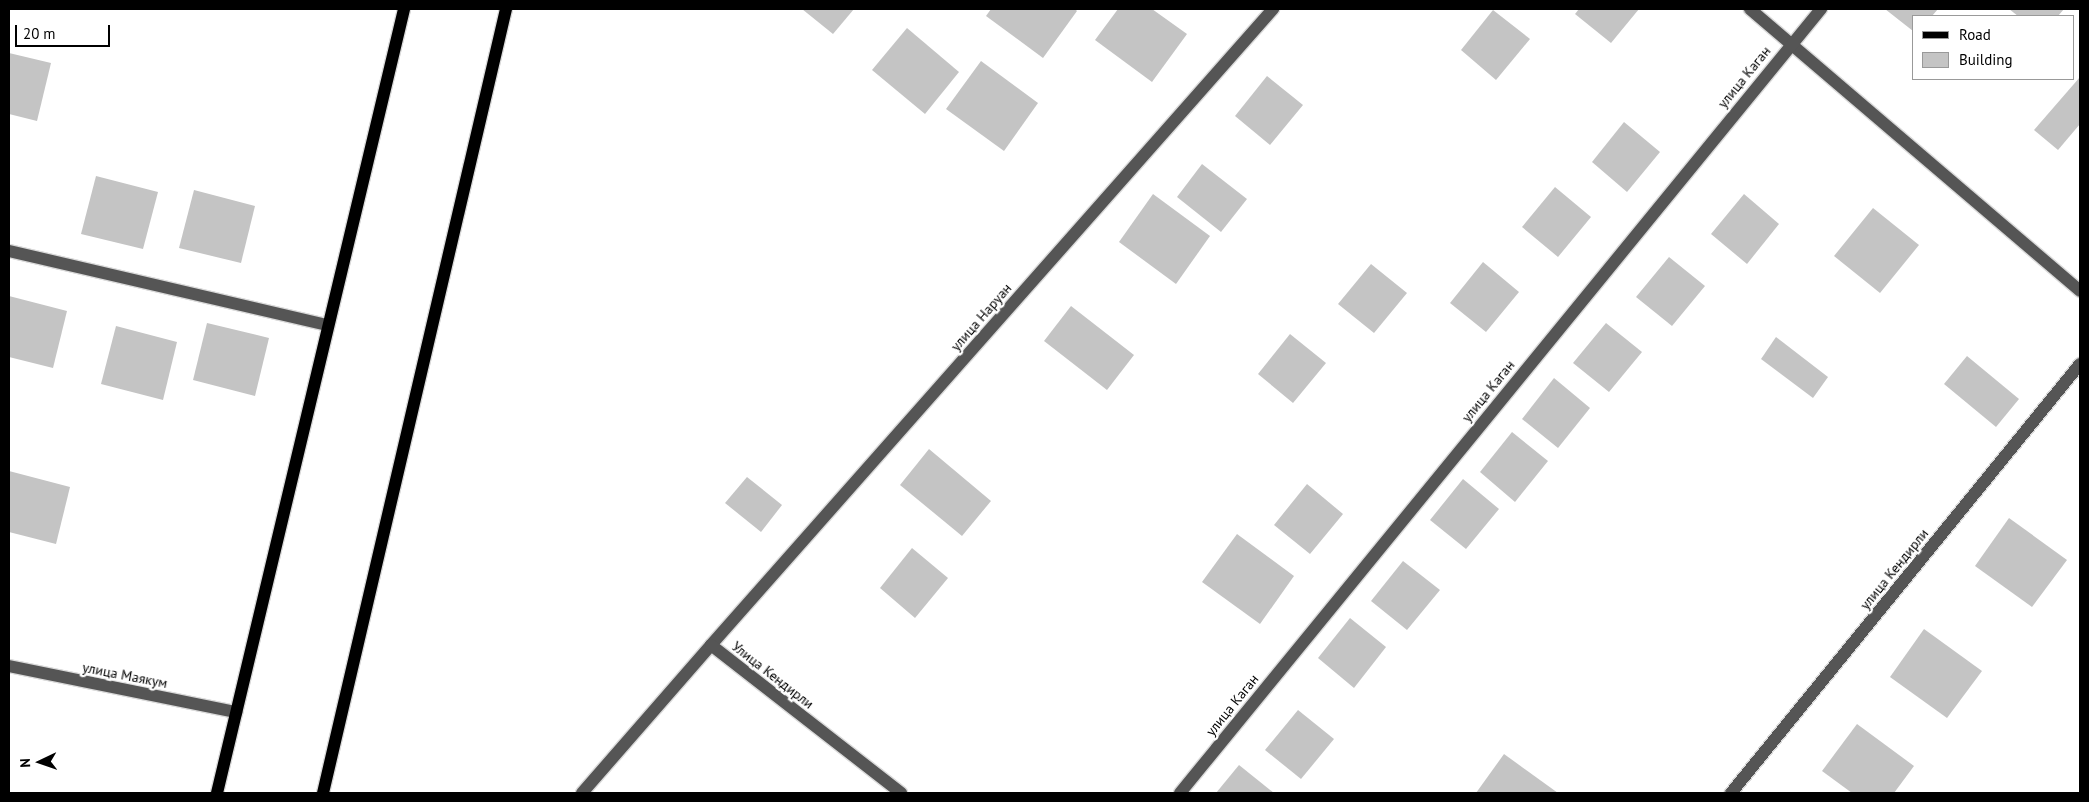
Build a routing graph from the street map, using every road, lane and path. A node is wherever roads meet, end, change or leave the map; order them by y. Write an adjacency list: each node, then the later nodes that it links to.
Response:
1 (404, 9): 9 (main road)
2 (506, 9): 15 (main road)
3 (1273, 9): 11 (street, улица Наруан)
4 (1750, 9): 6 (street)
5 (1821, 9): 6 (street, улица Каган)
6 (1792, 42): 8 (street); 18 (street, улица Каган)
7 (9, 251): 9 (street)
8 (2080, 291)
9 (328, 326): 13 (main road)
10 (2080, 364): 19 (street, улица Кендирли)
11 (711, 645): 16 (street, Улица Кендирли); 17 (street, Улица Кендирли)
12 (9, 666): 13 (street, улица Маякум)
13 (236, 712): 14 (main road)
14 (217, 793)
15 (324, 793)
16 (582, 793)
17 (901, 793)
18 (1180, 793)
19 (1731, 793)

